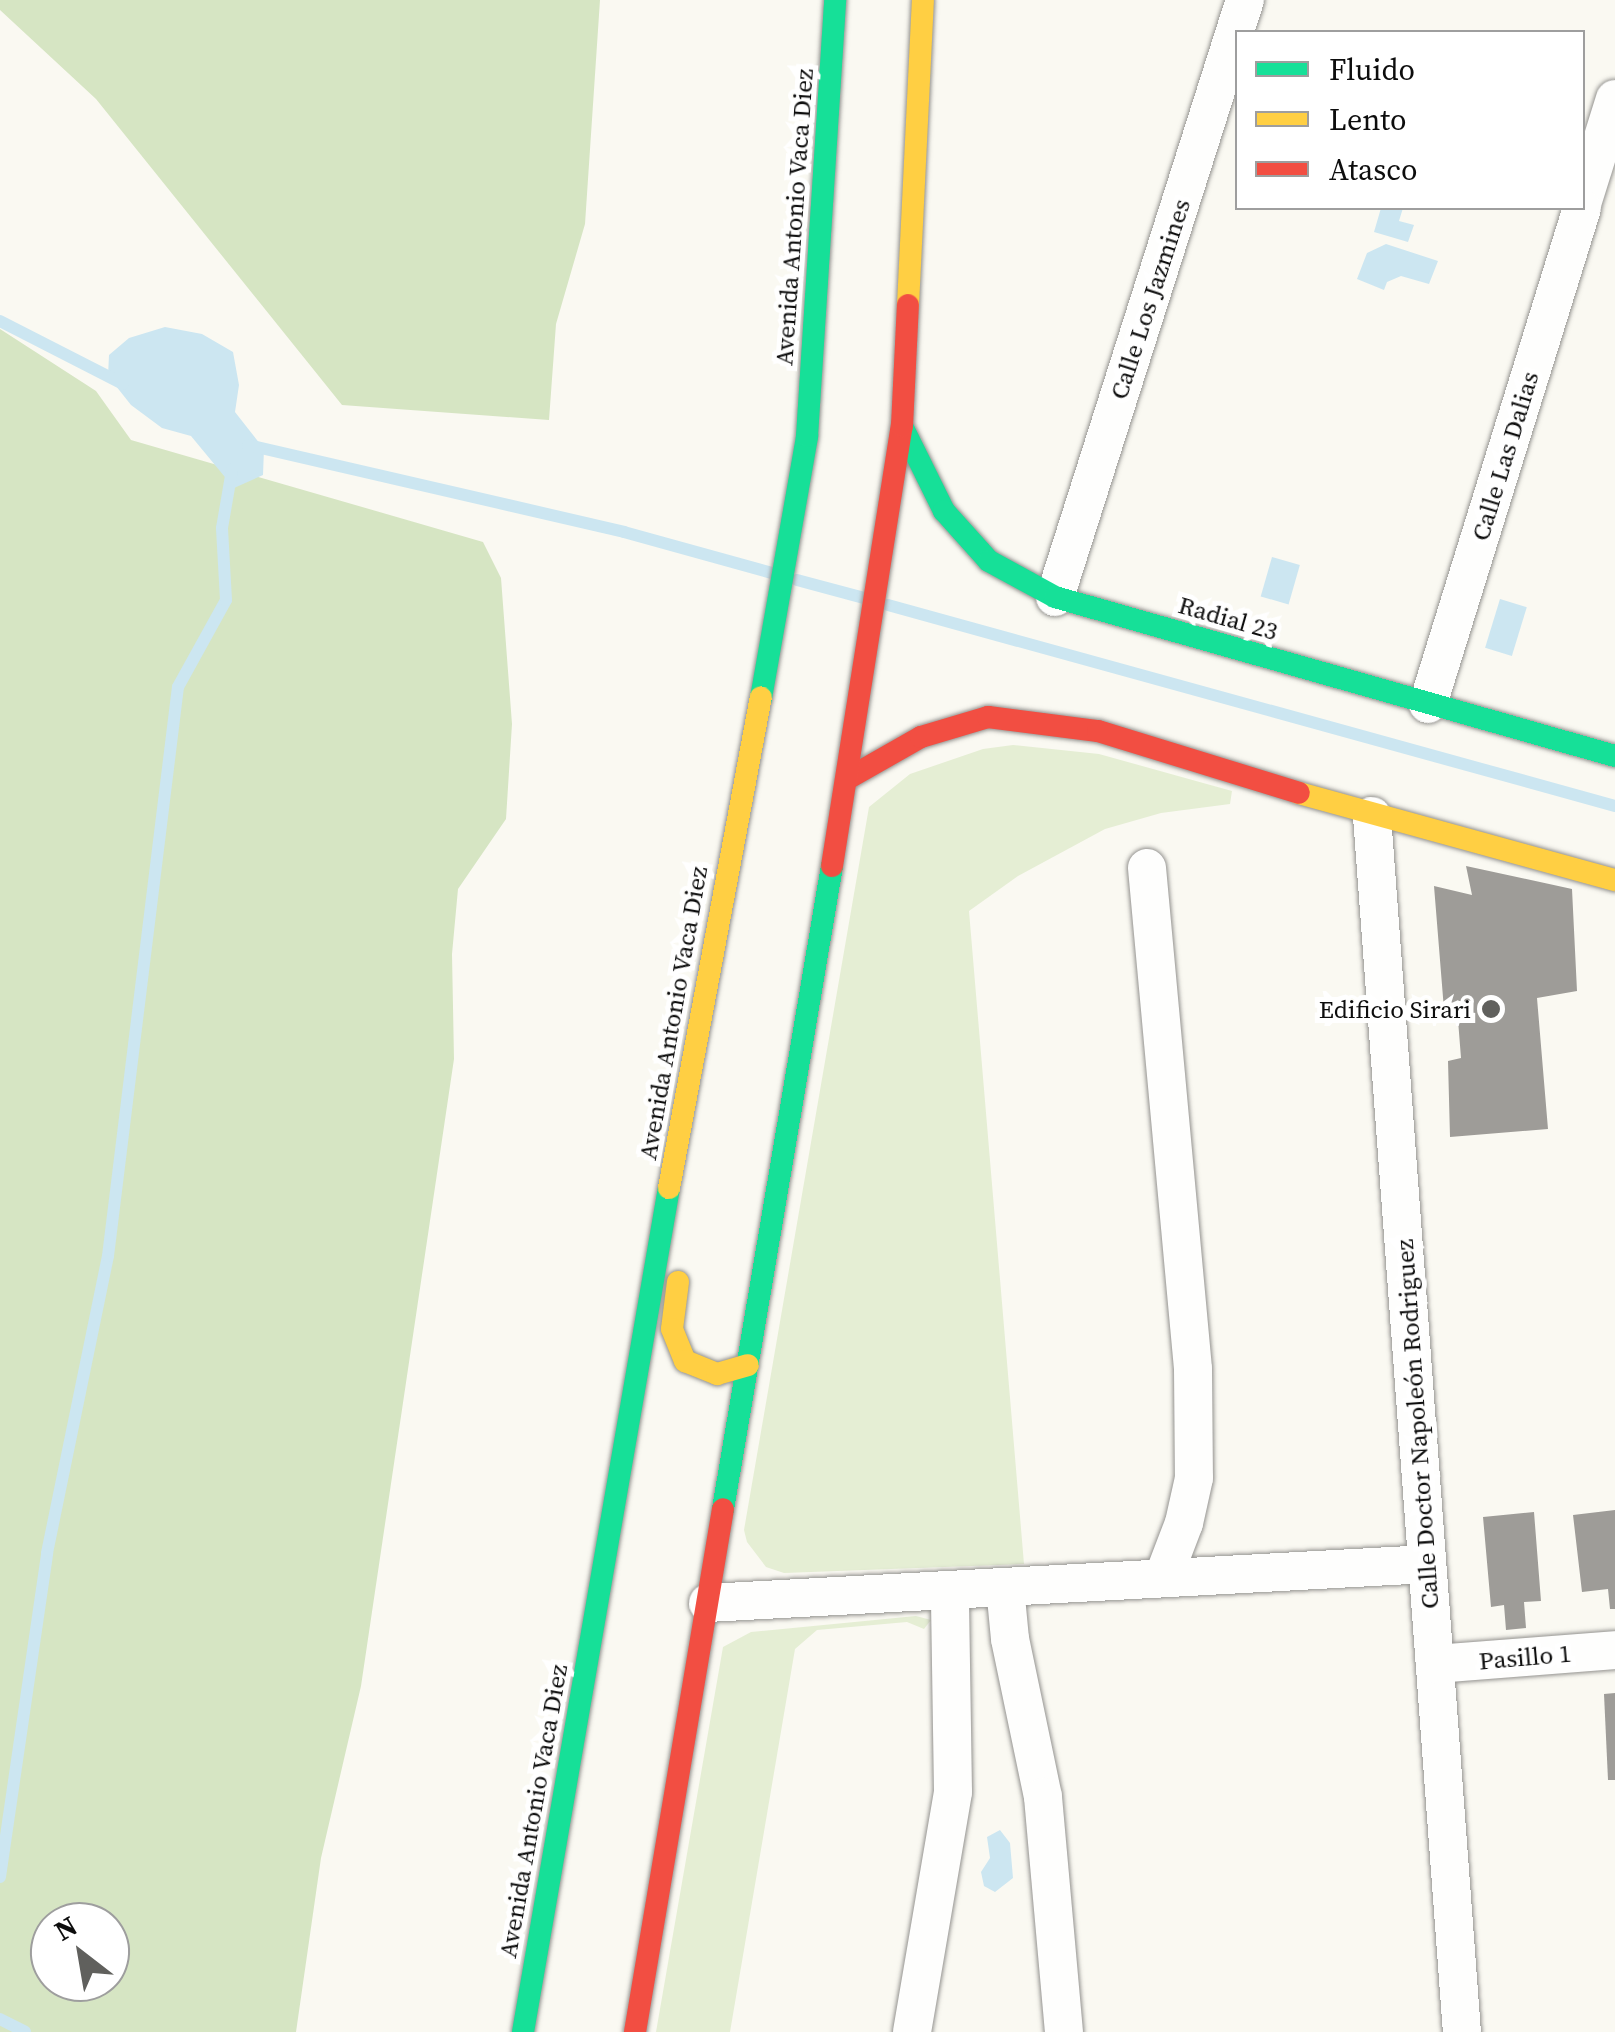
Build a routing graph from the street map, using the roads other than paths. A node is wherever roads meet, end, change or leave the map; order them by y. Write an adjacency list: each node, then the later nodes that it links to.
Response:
1 (835, 0): 17 (main road, Avenida Antonio Vaca Diez)
2 (923, 0): 9 (main road)
3 (1245, 0): 4 (street, Calle Los Jazmines)
4 (1235, 30)
5 (1235, 31): 10 (street, Calle Los Jazmines)
6 (1615, 100): 7 (street, Calle Las Dalias)
7 (1585, 196)
8 (1581, 210): 11 (street, Calle Las Dalias)
9 (902, 426): 10 (main road, Radial 23); 13 (main road)
10 (1055, 597): 11 (main road, Radial 23)
11 (1428, 704): 12 (main road, Radial 23)
12 (1615, 756)
13 (847, 779): 14 (main road); 20 (main road)
14 (1372, 816): 16 (main road); 21 (street, Calle Doctor Napoleón Rodriguez)
15 (1147, 868): 22 (street)
16 (1615, 880)
17 (695, 1036): 18 (main road); 28 (main road, Avenida Antonio Vaca Diez)
18 (704, 1129)
19 (682, 1260): 20 (main road)
20 (748, 1366): 25 (main road)
21 (1427, 1564): 22 (street); 27 (street, Calle Doctor Napoleón Rodriguez)
22 (1163, 1578): 23 (street)
23 (1005, 1587): 24 (street); 31 (street)
24 (950, 1590): 25 (street); 30 (street)
25 (708, 1603): 29 (main road)
26 (1615, 1650): 27 (street, Pasillo 1)
27 (1435, 1664): 32 (street, Calle Doctor Napoleón Rodriguez)
28 (523, 2032)
29 (635, 2032)
30 (912, 2032)
31 (1064, 2032)
32 (1462, 2032)

